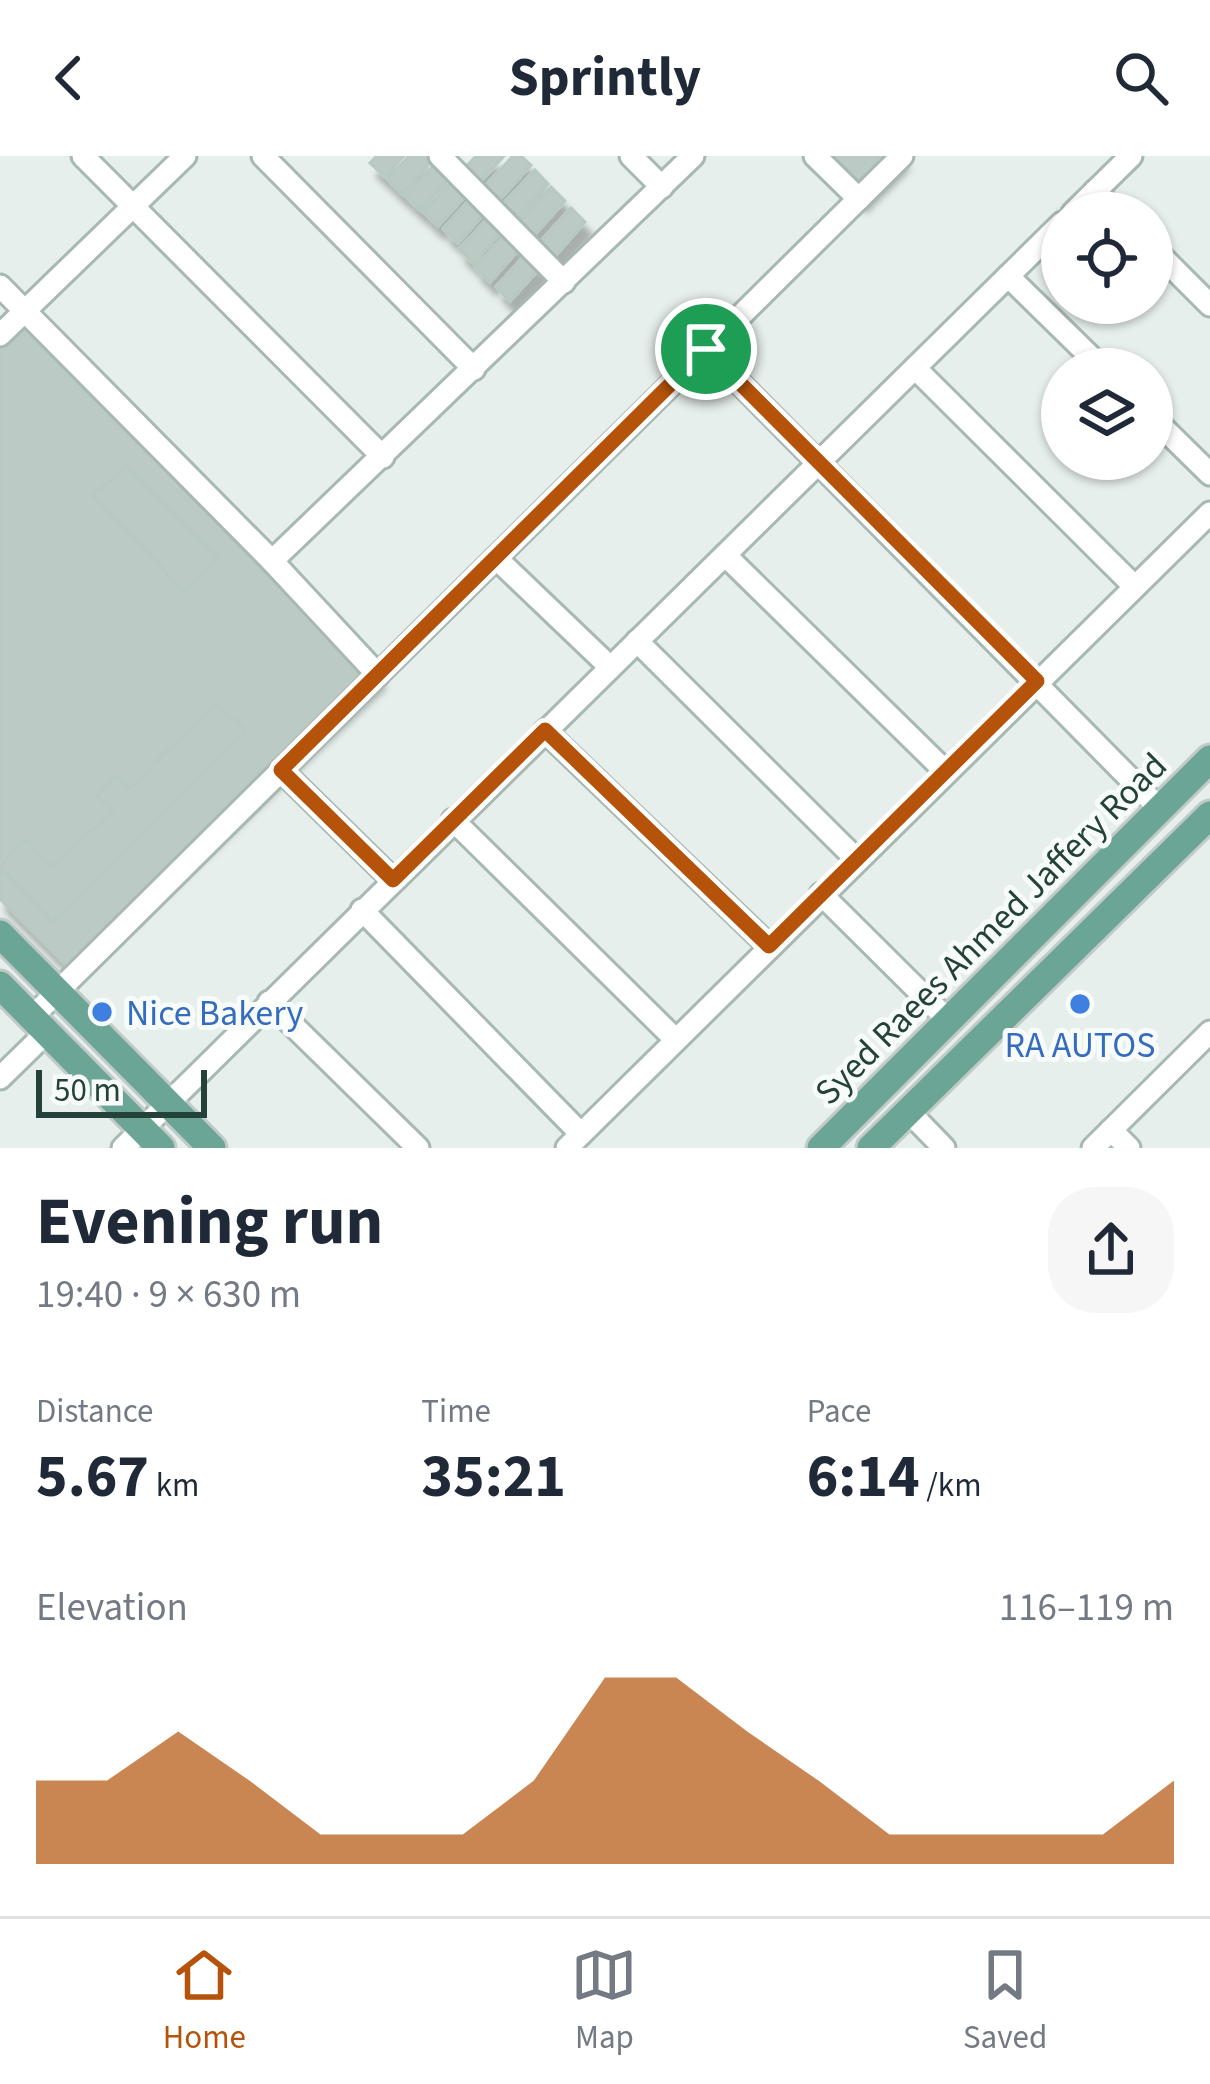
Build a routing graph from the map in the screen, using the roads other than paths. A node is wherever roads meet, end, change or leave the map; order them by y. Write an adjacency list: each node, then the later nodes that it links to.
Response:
1 (83, 156): 13 (street)
2 (185, 156): 13 (street)
3 (263, 156): 25 (street)
4 (440, 156): 17 (street)
5 (631, 156): 10 (street)
6 (693, 156): 10 (street)
7 (814, 156): 12 (street)
8 (902, 156): 12 (street)
9 (1130, 156): 11 (street)
10 (662, 187): 17 (street)
11 (1095, 191)
12 (859, 199): 23 (street)
13 (133, 207): 20 (street); 27 (street)
14 (1041, 244): 16 (street)
15 (1173, 269): 19 (street)
16 (1008, 276): 22 (street); 24 (street)
17 (564, 282): 25 (street)
18 (0, 286): 20 (street)
19 (1210, 305)
20 (25, 310): 21 (street); 33 (street)
21 (0, 335)
22 (1082, 348)
23 (706, 349): 28 (street); 32 (street)
24 (915, 368): 28 (street); 34 (street)
25 (474, 369): 27 (street)
26 (1173, 438): 29 (street)
27 (383, 457): 33 (street)
28 (820, 463): 31 (street); 38 (street)
29 (1210, 474)
30 (1210, 513): 34 (street)
31 (724, 555): 35 (street); 42 (street)
32 (496, 558): 36 (street); 37 (street)
33 (272, 561): 37 (street)
34 (1134, 586): 38 (street)
35 (637, 641): 36 (street); 46 (street)
36 (610, 667): 39 (street)
37 (378, 675): 41 (street)
38 (1037, 681): 42 (street); 43 (street)
39 (545, 730): 45 (street); 51 (street)
40 (1210, 759): 43 (main road, Syed Raees Ahmed Jaffery Road)
41 (281, 770): 47 (street); 53 (street)
42 (945, 771): 46 (street)
43 (1160, 808): 55 (main road, Syed Raees Ahmed Jaffery Road)
44 (1210, 815): 60 (main road, Syed Raees Ahmed Jaffery Road)
45 (453, 820): 47 (street); 58 (street)
46 (856, 859): 48 (street)
47 (393, 880): 49 (street)
48 (821, 893): 51 (street); 55 (street)
49 (362, 910): 54 (street); 66 (street)
50 (0, 934): 53 (main road)
51 (769, 946): 58 (street)
52 (0, 985): 56 (main road)
53 (56, 993): 56 (street); 63 (main road)
54 (269, 1002): 63 (street); 69 (street)
55 (950, 1021): 59 (main road, Syed Raees Ahmed Jaffery Road)
56 (39, 1024): 62 (street); 67 (main road)
57 (1210, 1032): 65 (street)
58 (675, 1039): 66 (street)
59 (926, 1045): 60 (main road); 61 (main road, Syed Raees Ahmed Jaffery Road)
60 (955, 1068): 64 (main road, Syed Raees Ahmed Jaffery Road)
61 (901, 1070): 64 (main road); 70 (main road, Syed Raees Ahmed Jaffery Road)
62 (0, 1078)
63 (168, 1105): 67 (street); 68 (main road)
64 (916, 1105): 71 (main road, Syed Raees Ahmed Jaffery Road); 72 (street)
65 (1111, 1130): 73 (street); 74 (street)
66 (574, 1141)
67 (142, 1142)
68 (212, 1148)
69 (418, 1148)
70 (821, 1148)
71 (871, 1148)
72 (944, 1148)
73 (1093, 1148)
74 (1129, 1148)

